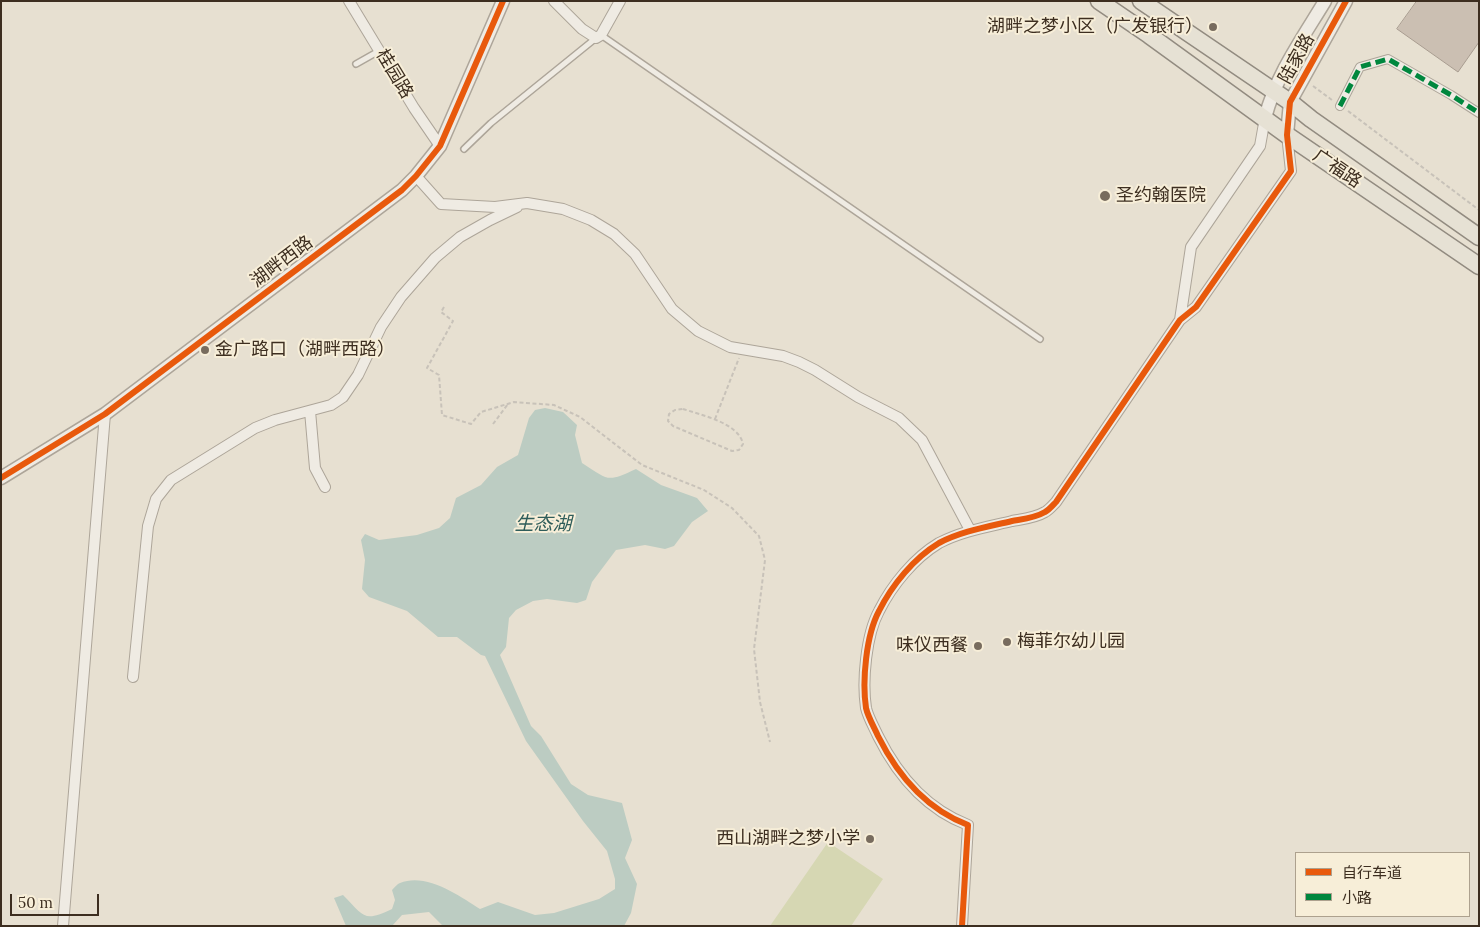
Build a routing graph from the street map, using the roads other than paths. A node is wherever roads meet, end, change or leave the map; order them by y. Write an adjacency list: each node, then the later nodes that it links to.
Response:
1 (349, 1): 10 (street, 桂园路)
2 (503, 1): 18 (street, 湖畔西路)
3 (554, 1): 9 (street)
4 (620, 1): 9 (street)
5 (1099, 1): 16 (main road, 广福路)
6 (1141, 1): 12 (main road, 广福路)
7 (1325, 1): 12 (street, 陆家路)
8 (1346, 1): 13 (street, 陆家路)
9 (598, 37): 19 (lane); 25 (lane)
10 (380, 51): 11 (lane); 18 (street, 桂园路)
11 (356, 64)
12 (1273, 92): 13 (main road, 广福路); 16 (street, 陆家路)
13 (1290, 102): 17 (street, 陆家路); 22 (main road, 广福路)
14 (1340, 106): 15 (street)
15 (1479, 113)
16 (1265, 118): 17 (main road, 广福路); 24 (street)
17 (1287, 135): 23 (main road, 广福路); 24 (street)
18 (440, 146): 20 (street, 湖畔西路)
19 (464, 149)
20 (416, 176): 21 (street); 27 (street, 湖畔西路)
21 (527, 203): 26 (street); 30 (street)
22 (1479, 237)
23 (1479, 266)
24 (1180, 320): 30 (street)
25 (1040, 339)
26 (310, 411): 29 (street); 31 (street)
27 (105, 414): 28 (street, 湖畔西路); 32 (street)
28 (1, 478)
29 (325, 487)
30 (970, 530): 33 (street)
31 (133, 677)
32 (63, 926)
33 (962, 926)

